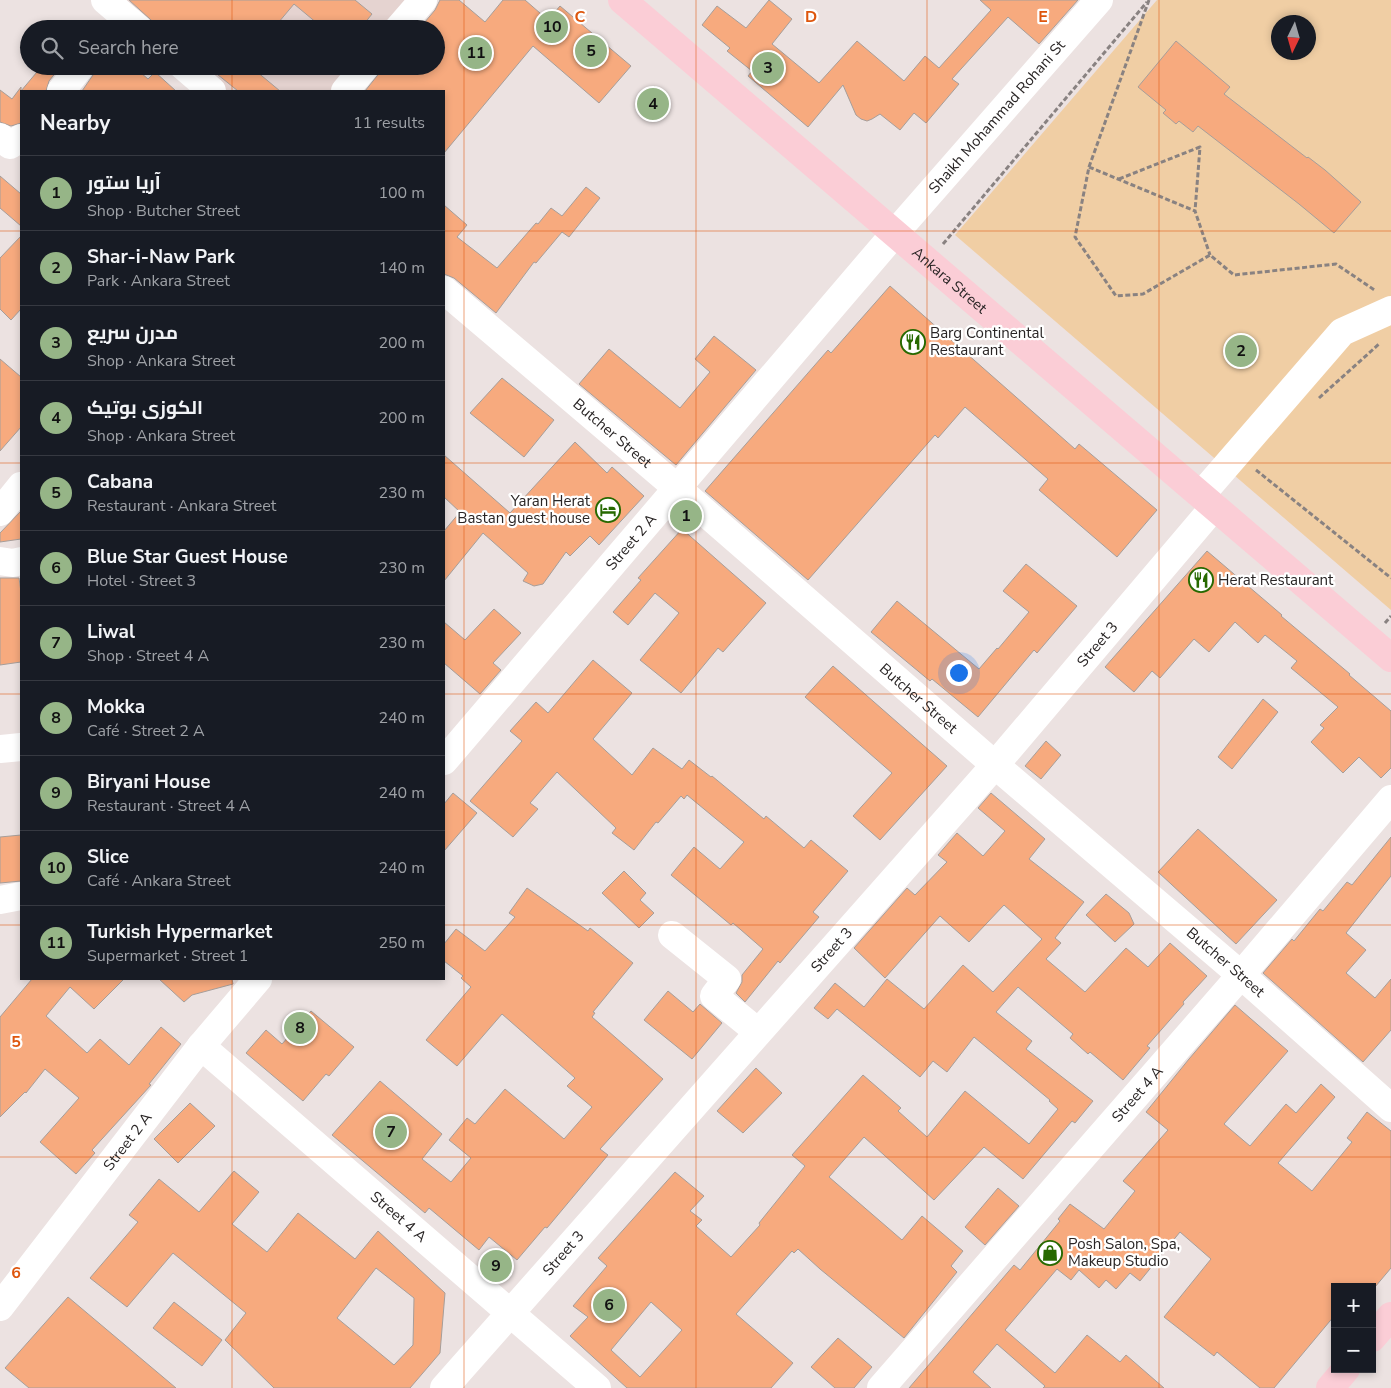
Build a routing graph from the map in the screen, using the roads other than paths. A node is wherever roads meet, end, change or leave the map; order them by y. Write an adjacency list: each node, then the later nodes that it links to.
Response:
1 (423, 0): 4 (street)
2 (622, 0): 13 (main road, Ankara Street)
3 (1099, 0): 13 (street, Shaikh Mohammad Rohani St)
4 (406, 20)
5 (74, 75): 8 (street)
6 (193, 75): 9 (street)
7 (358, 75): 10 (street)
8 (62, 90)
9 (211, 90)
10 (346, 90)
11 (0, 137): 12 (street)
12 (20, 139)
13 (895, 233): 17 (street, Street 2 A); 18 (main road, Ankara Street)
14 (445, 291): 17 (street, Butcher Street)
15 (1387, 303): 18 (street, Street 3)
16 (20, 487): 19 (street)
17 (677, 488): 25 (street, Street 2 A); 26 (street, Butcher Street)
18 (1208, 501): 22 (main road, Ankara Street); 26 (street, Street 3)
19 (0, 512)
20 (0, 561): 21 (street)
21 (20, 561)
22 (1391, 658)
23 (20, 747): 24 (street)
24 (0, 749)
25 (445, 760)
26 (995, 765): 31 (street, Butcher Street); 33 (street, Street 3)
27 (1391, 799): 31 (street, Street 4 A)
28 (20, 896): 29 (street)
29 (0, 900)
30 (672, 935): 33 (street)
31 (1241, 975): 35 (street, Butcher Street); 43 (street, Street 4 A)
32 (257, 980): 34 (street, Street 2 A)
33 (758, 1032): 37 (street, Street 3)
34 (200, 1046): 36 (street, Street 2 A); 37 (street, Street 4 A)
35 (1391, 1108)
36 (0, 1307)
37 (510, 1313): 41 (street, Street 3); 42 (street, Street 4 A)
38 (1391, 1316): 39 (main road)
39 (1376, 1333)
40 (1343, 1373): 44 (main road)
41 (444, 1388)
42 (597, 1388)
43 (882, 1388)
44 (1330, 1388)

